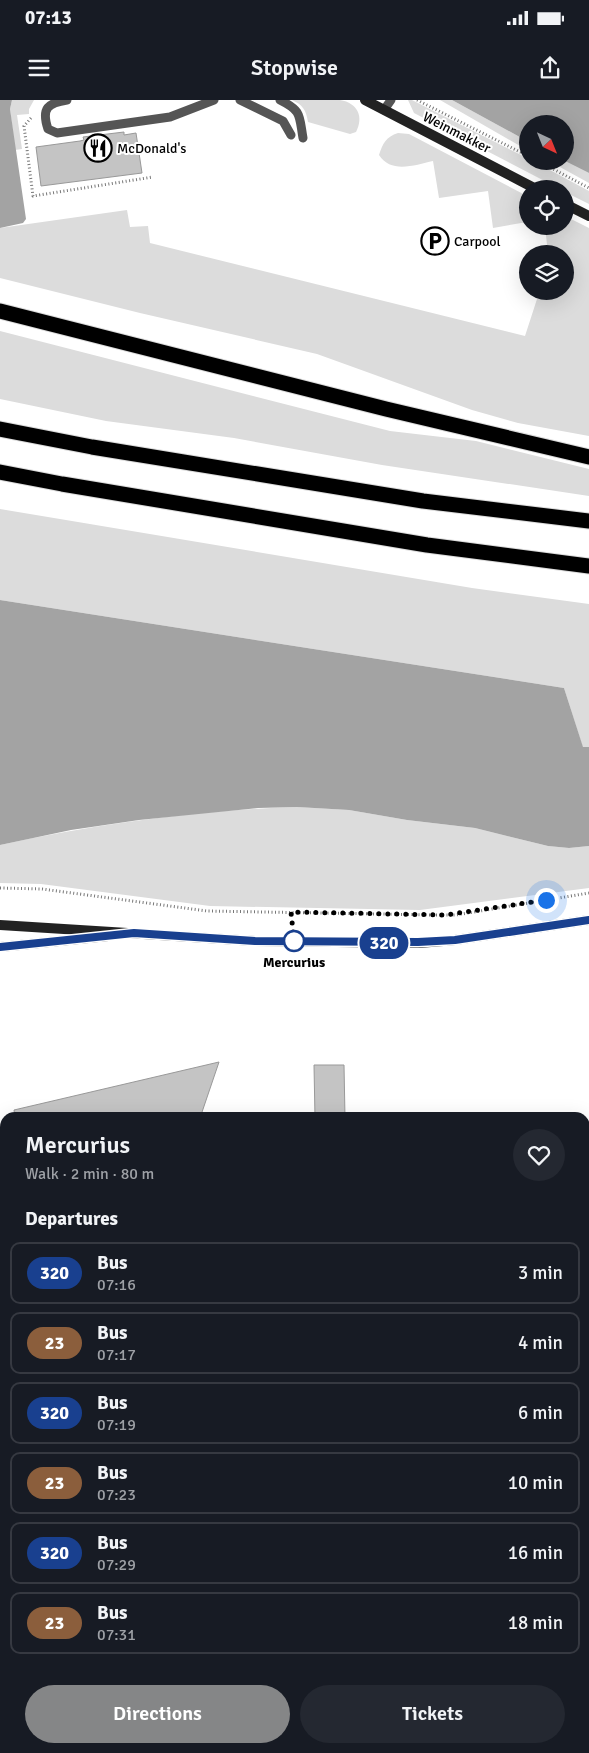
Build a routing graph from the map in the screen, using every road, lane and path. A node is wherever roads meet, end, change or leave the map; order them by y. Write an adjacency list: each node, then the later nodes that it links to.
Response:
1 (67, 100): 2 (lane)
2 (214, 100)
3 (240, 100): 10 (lane)
4 (280, 100): 11 (lane)
5 (365, 100): 8 (main road, Weinmakker)
6 (390, 100): 8 (lane)
7 (417, 100): 12 (path)
8 (384, 110): 15 (main road, Weinmakker)
9 (24, 126): 14 (path)
10 (290, 135)
11 (303, 138)
12 (519, 151)
13 (555, 170): 16 (path)
14 (153, 177)
15 (519, 180)
16 (589, 188)
17 (574, 208): 18 (main road)
18 (589, 216)
19 (0, 311): 21 (highway)
20 (0, 429): 23 (highway)
21 (589, 457)
22 (0, 472): 24 (highway)
23 (589, 521)
24 (589, 566)
25 (0, 888): 26 (path)
26 (589, 893)
27 (589, 920): 29 (main road)
28 (0, 925): 29 (main road)
29 (134, 933): 30 (main road)
30 (0, 947)

